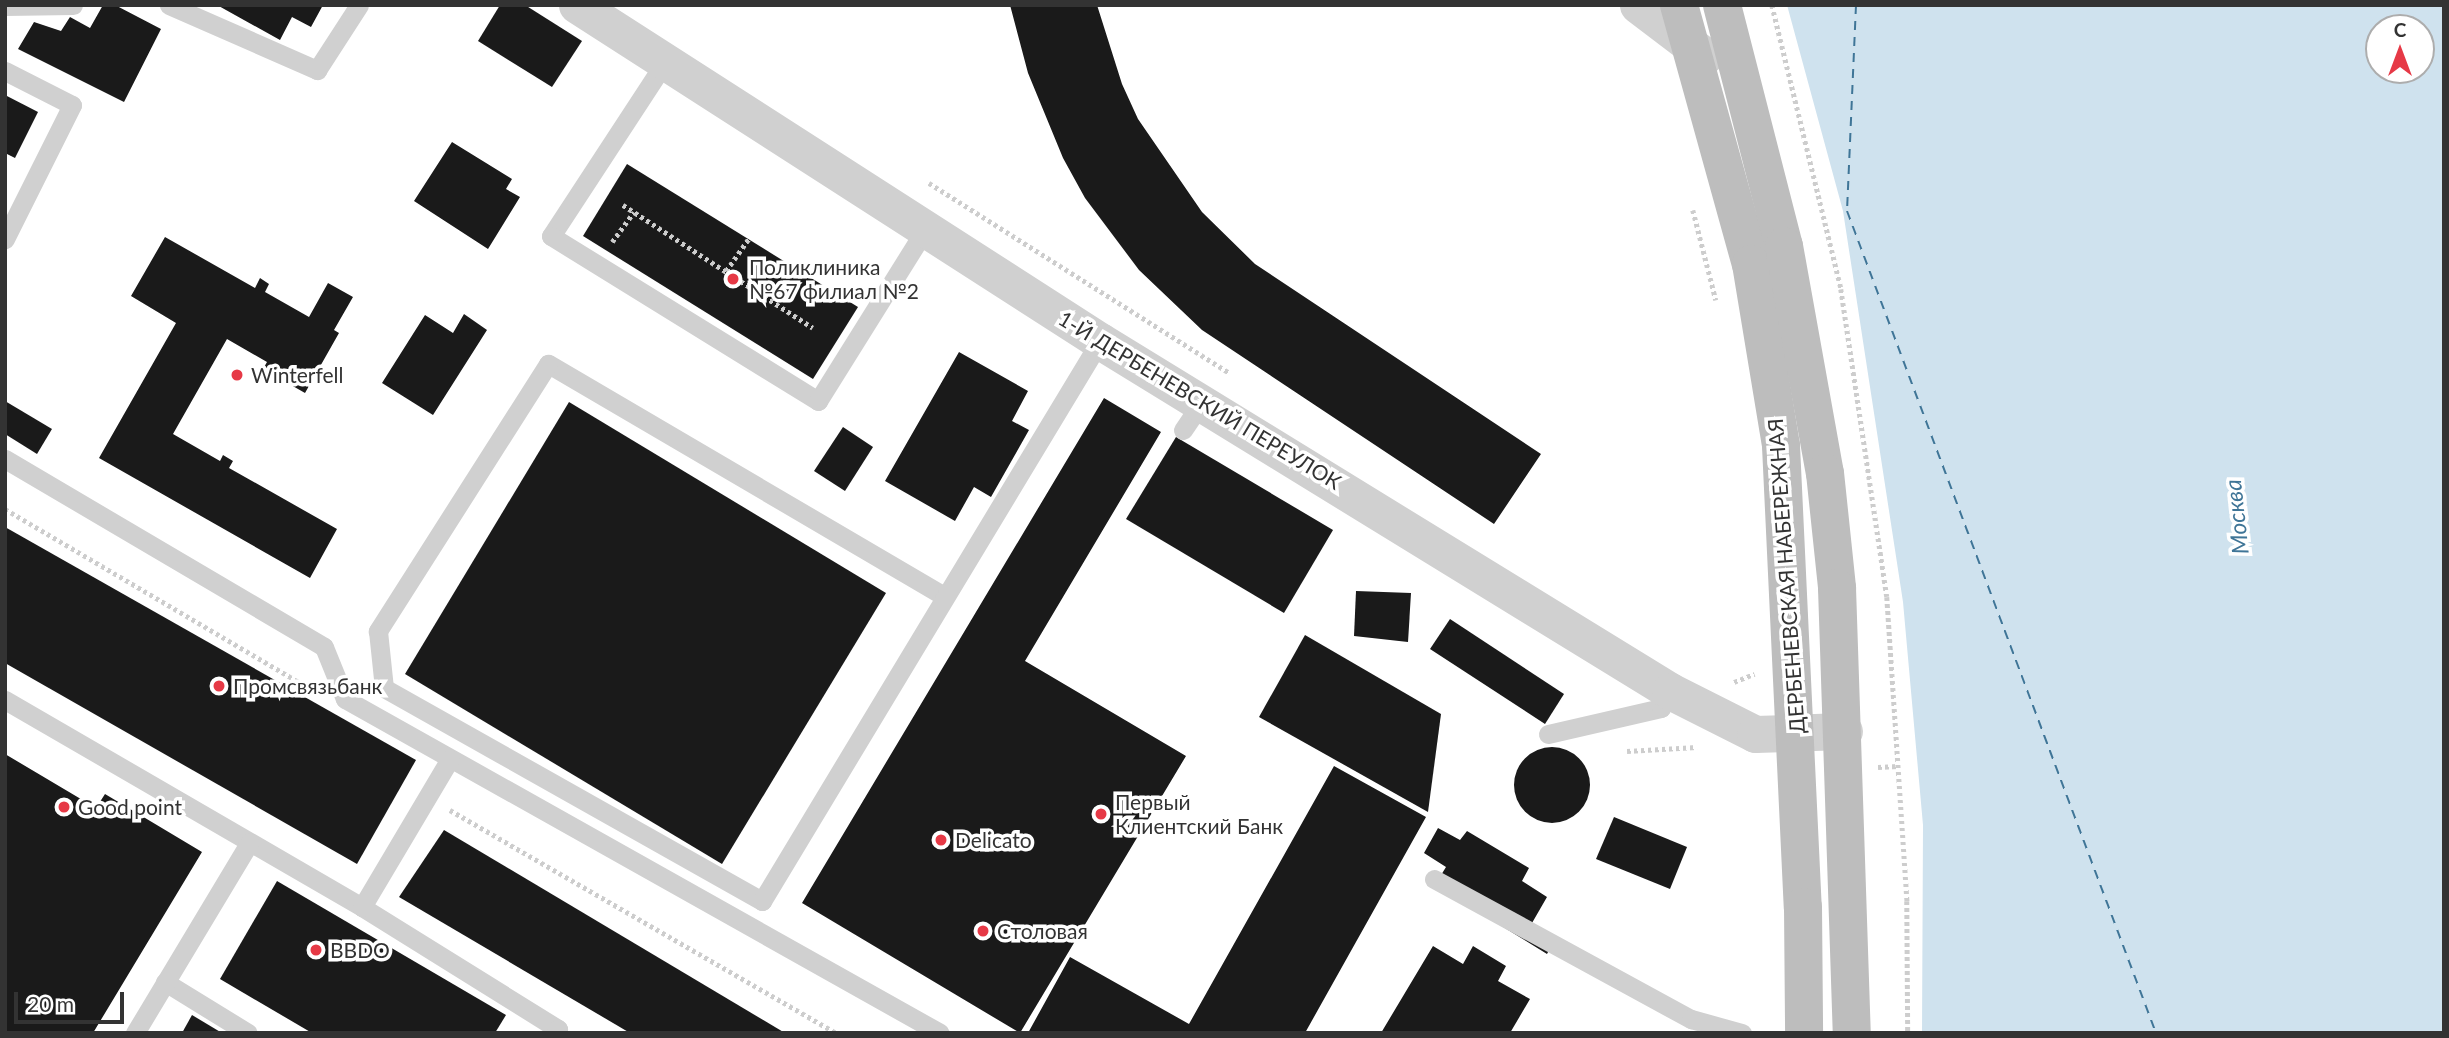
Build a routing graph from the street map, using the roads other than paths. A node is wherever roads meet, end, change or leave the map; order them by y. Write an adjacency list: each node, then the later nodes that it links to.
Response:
1 (73, 5): 8 (lane)
2 (169, 5): 3 (lane)
3 (359, 5)
4 (577, 5): 10 (street, 1-Й ДЕРБЕНЕВСКИЙ ПЕРЕУЛОК)
5 (1638, 5): 9 (street)
6 (1679, 5): 9 (main road, ДЕРБЕНЕВСКАЯ НАБЕРЕЖНАЯ)
7 (1722, 5): 12 (main road, ДЕРБЕНЕВСКАЯ НАБЕРЕЖНАЯ)
8 (5, 6)
9 (1692, 46): 12 (street); 22 (main road, ДЕРБЕНЕВСКАЯ НАБЕРЕЖНАЯ)
10 (665, 62): 13 (street, 1-Й ДЕРБЕНЕВСКИЙ ПЕРЕУЛОК); 13 (lane)
11 (5, 71): 14 (lane)
12 (1743, 83): 20 (main road, ДЕРБЕНЕВСКАЯ НАБЕРЕЖНАЯ)
13 (926, 228): 15 (street, 1-Й ДЕРБЕНЕВСКИЙ ПЕРЕУЛОК)
14 (5, 239)
15 (1100, 341): 17 (lane); 18 (street, 1-Й ДЕРБЕНЕВСКИЙ ПЕРЕУЛОК)
16 (5, 459): 23 (lane)
17 (944, 596): 17 (lane)
18 (1670, 691): 21 (lane); 22 (street, 1-Й ДЕРБЕНЕВСКИЙ ПЕРЕУЛОК)
19 (5, 700): 24 (lane)
20 (1844, 731): 22 (street, 1-Й ДЕРБЕНЕВСКИЙ ПЕРЕУЛОК); 34 (main road, ДЕРБЕНЕВСКАЯ НАБЕРЕЖНАЯ)
21 (1548, 734)
22 (1796, 735): 33 (main road, ДЕРБЕНЕВСКАЯ НАБЕРЕЖНАЯ)
23 (450, 760): 26 (lane); 31 (lane)
24 (249, 843): 26 (lane); 27 (lane)
25 (1434, 880): 32 (lane)
26 (362, 908): 28 (lane)
27 (165, 982): 29 (lane); 30 (lane)
28 (560, 1032)
29 (135, 1033)
30 (248, 1033)
31 (940, 1033)
32 (1742, 1033)
33 (1804, 1033)
34 (1852, 1033)

